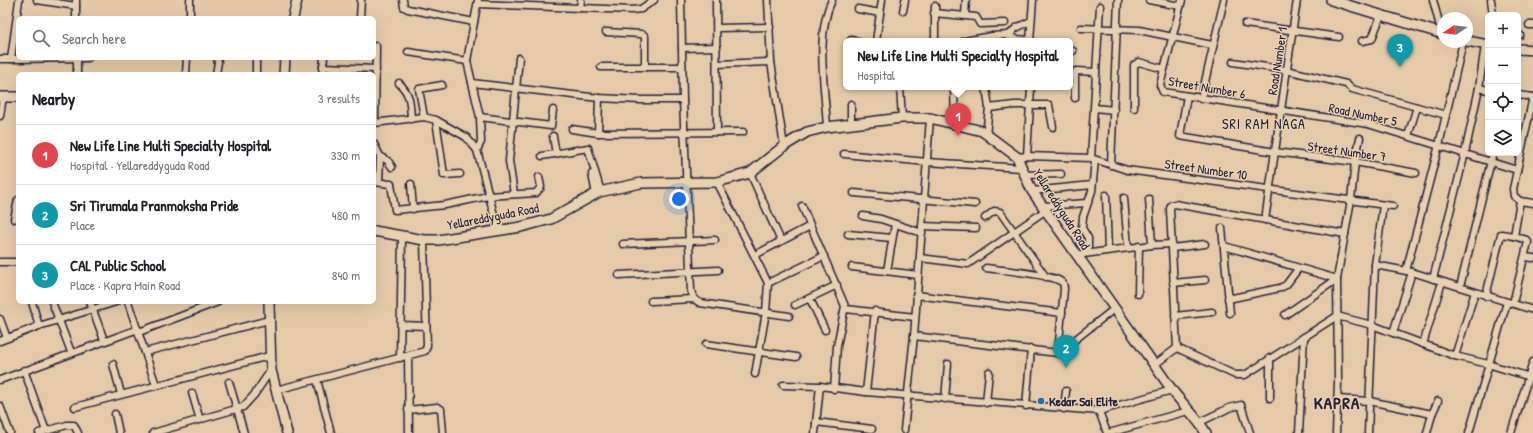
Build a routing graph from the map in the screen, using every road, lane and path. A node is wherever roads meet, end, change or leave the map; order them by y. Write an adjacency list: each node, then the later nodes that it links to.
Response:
1 (19, 0): 35 (street)
2 (37, 0): 25 (street)
3 (190, 0): 37 (street)
4 (297, 0): 38 (street)
5 (361, 0): 39 (street)
6 (403, 0): 42 (street)
7 (581, 0): 28 (street)
8 (654, 0): 28 (street)
9 (681, 0): 67 (street)
10 (716, 0): 47 (street)
11 (768, 0): 45 (street)
12 (832, 0): 142 (street)
13 (882, 0): 32 (street)
14 (905, 0): 30 (street)
15 (966, 0): 40 (street)
16 (1033, 0): 41 (street)
17 (1118, 0): 50 (street)
18 (1149, 0): 26 (street)
19 (1224, 0): 63 (street)
20 (1296, 0): 51 (street, Road Number 1)
21 (1331, 0): 34 (street)
22 (1433, 0): 33 (street)
23 (1492, 0): 31 (street)
24 (478, 2): 28 (street); 42 (street)
25 (76, 3): 36 (street)
26 (1181, 3): 54 (street, Street Number 6)
27 (1100, 6): 49 (street)
28 (580, 8)
29 (858, 8): 32 (street)
30 (903, 12)
31 (1493, 12)
32 (880, 13): 55 (street)
33 (1437, 14)
34 (1381, 15): 53 (street); 61 (street)
35 (17, 16)
36 (76, 16)
37 (190, 16)
38 (293, 16)
39 (360, 16)
40 (965, 16): 43 (street); 56 (street)
41 (1031, 21): 58 (street); 59 (street)
42 (474, 22): 83 (street)
43 (1005, 23)
44 (1246, 24): 51 (street)
45 (770, 27): 47 (street); 84 (street)
46 (16, 28): 75 (street)
47 (717, 28): 66 (street)
48 (1081, 28): 49 (street)
49 (1098, 28): 50 (street); 101 (street)
50 (1117, 28): 54 (street); 128 (street)
51 (1293, 31): 60 (street); 93 (street, Road Number 1)
52 (606, 32): 89 (street)
53 (1437, 32)
54 (1173, 37): 63 (street); 92 (street, Street Number 6)
55 (876, 38)
56 (934, 38)
57 (981, 38): 58 (street)
58 (1009, 38)
59 (1030, 38)
60 (1339, 38)
61 (1362, 41)
62 (1473, 42): 64 (street)
63 (1212, 45): 119 (street)
64 (1485, 45)
65 (376, 46): 91 (street)
66 (717, 47): 67 (street); 86 (street)
67 (682, 48): 90 (street)
68 (1462, 48): 130 (street)
69 (1486, 48): 106 (street)
70 (1521, 48): 71 (street)
71 (1533, 50)
72 (408, 52): 83 (street)
73 (519, 58): 105 (street)
74 (0, 59): 75 (street)
75 (10, 59): 76 (street)
76 (16, 59)
77 (77, 60): 94 (street)
78 (187, 60): 95 (street)
79 (218, 60): 96 (street)
80 (256, 60): 97 (street)
81 (285, 60): 98 (street)
82 (324, 60): 87 (street)
83 (467, 61): 102 (street)
84 (771, 62): 86 (street); 153 (street)
85 (1233, 62): 93 (street)
86 (717, 64): 146 (street)
87 (323, 67): 91 (street); 99 (street)
88 (601, 67): 89 (street)
89 (644, 67): 90 (street)
90 (682, 67): 120 (street)
91 (376, 69): 100 (street)
92 (1164, 69): 113 (street, Street Number 6); 126 (street)
93 (1286, 70): 123 (street); 129 (street, Road Number 1)
94 (77, 72)
95 (186, 72)
96 (216, 72)
97 (256, 72)
98 (284, 72)
99 (322, 72)
100 (376, 72)
101 (1096, 72): 118 (street); 125 (street)
102 (472, 83): 105 (street); 133 (street)
103 (399, 84): 136 (street)
104 (442, 85): 132 (street)
105 (516, 87): 117 (street); 139 (street)
106 (1479, 88): 107 (street); 158 (street)
107 (1485, 89)
108 (900, 90): 134 (street)
109 (954, 90): 141 (street)
110 (986, 90): 124 (street)
111 (1031, 90): 122 (street)
112 (1521, 95): 116 (street)
113 (1187, 96): 119 (street, Street Number 6); 157 (street, Street Number 7)
114 (2, 97): 115 (street); 131 (street)
115 (16, 97)
116 (1533, 97): 172 (street)
117 (599, 98): 120 (street); 148 (street)
118 (1075, 98)
119 (1202, 99): 129 (street, Street Number 6)
120 (683, 100): 145 (street)
121 (851, 104): 140 (street)
122 (1031, 105): 124 (street); 143 (street); 163 (street)
123 (1416, 107): 130 (street); 151 (street)
124 (989, 108): 149 (street)
125 (1095, 108): 128 (street); 166 (street)
126 (1134, 108)
127 (554, 110): 139 (street)
128 (1114, 110): 170 (street)
129 (1281, 110): 151 (street, Road Number 5); 157 (street, Road Number 1)
130 (1446, 115): 154 (street)
131 (0, 116)
132 (424, 117): 136 (street); 137 (street)
133 (480, 117): 139 (street); 156 (street)
134 (902, 118): 135 (street, Yellareddyguda Road); 140 (street, Yellareddyguda Road)
135 (930, 118): 141 (street, Yellareddyguda Road); 168 (street)
136 (412, 119): 138 (street)
137 (436, 120): 156 (street); 176 (street)
138 (376, 122)
139 (513, 122): 188 (street)
140 (851, 124): 142 (street, Yellareddyguda Road)
141 (955, 124): 149 (street, Yellareddyguda Road)
142 (827, 127): 153 (street, Yellareddyguda Road)
143 (1053, 127)
144 (572, 129): 148 (street)
145 (685, 132): 146 (street); 148 (street); 180 (street)
146 (717, 132): 147 (street)
147 (743, 132)
148 (598, 133)
149 (986, 135): 165 (street, Yellareddyguda Road)
150 (553, 136): 159 (street)
151 (1408, 136): 154 (street, Road Number 5)
152 (1360, 138): 169 (street)
153 (786, 145): 174 (street, Yellareddyguda Road)
154 (1439, 145): 158 (street, Road Number 5); 250 (street)
155 (376, 148): 161 (street)
156 (478, 150): 190 (street)
157 (1275, 152): 169 (street, Street Number 7); 184 (street, Road Number 1)
158 (1465, 153): 167 (street, Road Number 5); 255 (street)
159 (556, 154): 162 (street); 187 (street)
160 (844, 154): 168 (street)
161 (380, 156): 171 (street); 179 (street)
162 (542, 156)
163 (1027, 156): 165 (street, Street Number 10); 166 (street, Street Number 10)
164 (1492, 156): 167 (street)
165 (1017, 157): 173 (street, Yellareddyguda Road)
166 (1093, 159): 170 (street, Street Number 10); 183 (street)
167 (1491, 161): 172 (street, Road Number 5); 261 (street)
168 (927, 162): 173 (street); 191 (street)
169 (1355, 162): 175 (street, Street Number 7); 194 (street)
170 (1110, 165): 184 (street, Street Number 10)
171 (392, 167)
172 (1517, 170): 195 (street)
173 (1023, 172): 177 (street); 185 (street, Yellareddyguda Road)
174 (750, 173): 181 (street, Yellareddyguda Road); 225 (street)
175 (1416, 173)
176 (460, 174)
177 (1061, 174)
178 (539, 176): 188 (street)
179 (376, 182): 203 (street)
180 (688, 182): 181 (street, Yellareddyguda Road); 187 (street, Yellareddyguda Road); 223 (street)
181 (717, 182): 235 (street)
182 (411, 184): 203 (street)
183 (1092, 185): 185 (street); 196 (street)
184 (1269, 189): 194 (street, Street Number 10); 208 (street, Road Number 1)
185 (1032, 191): 202 (street, Yellareddyguda Road)
186 (854, 192): 191 (street)
187 (598, 193): 213 (street, Yellareddyguda Road)
188 (514, 194): 190 (street)
189 (1106, 195): 233 (street)
190 (488, 196): 203 (street); 213 (street)
191 (923, 198): 198 (street); 214 (street)
192 (1124, 198): 232 (street)
193 (1149, 199): 228 (street)
194 (1351, 200): 199 (street, Street Number 10); 218 (street)
195 (1520, 201): 197 (street); 219 (street)
196 (1087, 203): 202 (street); 234 (street)
197 (1533, 203)
198 (975, 204)
199 (1383, 205): 201 (street, Street Number 10); 243 (street)
200 (802, 206): 210 (street)
201 (1393, 206)
202 (1045, 208): 216 (street); 236 (street, Yellareddyguda Road)
203 (413, 209)
204 (16, 210): 207 (street)
205 (863, 216): 209 (street)
206 (985, 218): 216 (street)
207 (14, 219)
208 (1265, 220): 218 (street); 230 (street)
209 (895, 224): 214 (street); 221 (street)
210 (810, 226): 225 (street); 237 (street)
211 (976, 228): 214 (street)
212 (1222, 228): 231 (street)
213 (498, 230): 222 (street, Yellareddyguda Road)
214 (922, 230): 239 (street)
215 (376, 231): 220 (street, Yellareddyguda Road)
216 (1014, 232): 239 (street); 253 (street)
217 (848, 234): 221 (street)
218 (1346, 234): 254 (street)
219 (1514, 236): 238 (street); 265 (street)
220 (402, 237): 222 (street, Yellareddyguda Road); 296 (street)
221 (892, 238): 248 (street)
222 (424, 240): 299 (street)
223 (690, 240): 224 (street); 226 (street); 249 (street)
224 (715, 240)
225 (781, 241): 235 (street)
226 (623, 244)
227 (1205, 244): 230 (street)
228 (1152, 245): 229 (street); 230 (street)
229 (1139, 246): 232 (street); 263 (street)
230 (1172, 246): 259 (street)
231 (1224, 246): 246 (street); 268 (street)
232 (1128, 248): 233 (street)
233 (1108, 250): 234 (street)
234 (1088, 252): 236 (street)
235 (755, 255): 258 (street)
236 (1076, 255): 280 (street, Yellareddyguda Road)
237 (824, 256): 258 (street); 260 (street)
238 (1525, 257): 240 (street); 270 (street)
239 (920, 258): 251 (street)
240 (1533, 258)
241 (0, 262): 242 (street)
242 (16, 262)
243 (1375, 265): 250 (street); 297 (street)
244 (852, 267): 248 (street)
245 (986, 268): 253 (street)
246 (1298, 269): 254 (street); 268 (street)
247 (718, 270): 249 (street)
248 (887, 271): 251 (street)
249 (691, 272): 252 (street); 266 (street)
250 (1409, 272): 255 (street); 302 (street)
251 (918, 275): 264 (street)
252 (619, 276)
253 (1046, 277): 286 (street)
254 (1337, 279): 288 (street); 291 (street)
255 (1433, 279): 257 (street)
256 (1205, 280): 259 (street)
257 (1442, 282): 261 (street); 309 (street)
258 (768, 283): 284 (street)
259 (1173, 283): 290 (street)
260 (838, 286): 267 (street); 279 (street)
261 (1460, 287): 262 (street)
262 (1475, 292): 265 (street); 318 (street)
263 (1138, 294)
264 (916, 295): 286 (street); 292 (street)
265 (1486, 296): 270 (street)
266 (694, 299): 269 (street); 284 (street)
267 (810, 299): 278 (street); 301 (street)
268 (1228, 299): 287 (street)
269 (651, 301)
270 (1510, 303): 281 (street); 325 (street)
271 (33, 304): 298 (street)
272 (53, 304): 294 (street)
273 (91, 304): 282 (street)
274 (111, 304): 282 (street)
275 (129, 304): 300 (street)
276 (212, 304): 300 (street)
277 (269, 304): 295 (street)
278 (795, 305)
279 (845, 306): 283 (street); 338 (street)
280 (1114, 309): 315 (street); 326 (street, Yellareddyguda Road)
281 (1533, 310)
282 (93, 311): 294 (street); 306 (street)
283 (875, 311): 292 (street); 342 (street)
284 (766, 312): 289 (street); 312 (street)
285 (1212, 312): 290 (street)
286 (1062, 313): 315 (street)
287 (1230, 313)
288 (1285, 315)
289 (789, 316)
290 (1175, 316): 310 (street)
291 (1337, 316): 297 (street); 304 (street); 348 (street)
292 (915, 317): 303 (street)
293 (0, 319): 305 (street)
294 (59, 320): 298 (street); 313 (street)
295 (269, 320): 314 (street); 316 (street)
296 (400, 325): 299 (street); 320 (street)
297 (1372, 325): 302 (street); 349 (street)
298 (39, 326): 305 (street)
299 (426, 326): 317 (street)
300 (138, 330): 306 (street); 314 (street)
301 (825, 330)
302 (1393, 333): 309 (street)
303 (914, 336): 311 (street); 345 (street)
304 (1304, 337): 321 (street); 383 (street)
305 (7, 338): 307 (street)
306 (104, 340): 313 (street)
307 (0, 341)
308 (706, 344): 312 (street)
309 (1423, 344): 318 (street)
310 (1177, 348): 321 (street); 326 (street)
311 (1031, 349): 315 (street); 353 (street)
312 (759, 351): 319 (street); 330 (street)
313 (71, 352): 327 (street)
314 (145, 352): 335 (street)
315 (1058, 353)
316 (269, 356): 328 (street); 335 (street)
317 (408, 356): 320 (street); 357 (street)
318 (1455, 356): 325 (street)
319 (796, 357)
320 (400, 358): 333 (street)
321 (1270, 358): 346 (street)
322 (1533, 362): 331 (street)
323 (113, 364): 344 (street)
324 (948, 364): 347 (street)
325 (1488, 364): 331 (street); 387 (street)
326 (1154, 366): 340 (street, Yellareddyguda Road)
327 (24, 370): 332 (street); 367 (street)
328 (271, 370): 339 (street); 356 (street)
329 (989, 372): 351 (street)
330 (755, 374)
331 (1530, 378): 388 (street)
332 (0, 380)
333 (317, 380): 339 (street); 376 (street)
334 (229, 382): 356 (street)
335 (156, 385): 344 (street)
336 (783, 385): 337 (street)
337 (820, 386): 338 (street); 363 (street)
338 (834, 389): 342 (street)
339 (276, 390): 375 (street)
340 (1172, 390): 358 (street); 359 (street, Yellareddyguda Road)
341 (1066, 391): 355 (street)
342 (866, 392): 345 (street)
343 (192, 393): 362 (street)
344 (121, 394): 354 (street)
345 (908, 396): 347 (street); 366 (street)
346 (1270, 398)
347 (945, 399): 351 (street)
348 (1337, 399): 349 (street); 384 (street)
349 (1369, 401): 361 (street); 385 (street)
350 (1438, 401): 361 (street)
351 (986, 403): 353 (street)
352 (0, 406): 369 (street)
353 (1026, 406): 355 (street)
354 (75, 407)
355 (1064, 409): 358 (street)
356 (237, 410): 362 (street); 374 (street)
357 (408, 410): 377 (street); 378 (street)
358 (1099, 411): 380 (street)
359 (1188, 411): 364 (street, Yellareddyguda Road); 380 (street)
360 (115, 414): 372 (street)
361 (1432, 414): 386 (street)
362 (200, 420): 368 (street)
363 (816, 422): 365 (street); 379 (street)
364 (1200, 422): 381 (street, Yellareddyguda Road); 382 (street)
365 (872, 430)
366 (904, 430)
367 (46, 431): 370 (street); 371 (street)
368 (169, 431): 373 (street)
369 (10, 433)
370 (39, 433)
371 (78, 433)
372 (120, 433)
373 (153, 433)
374 (244, 433)
375 (287, 433)
376 (331, 433)
377 (409, 433)
378 (443, 433)
379 (815, 433)
380 (1108, 433)
381 (1206, 433)
382 (1250, 433)
383 (1299, 433)
384 (1336, 433)
385 (1368, 433)
386 (1427, 433)
387 (1469, 433)
388 (1511, 433)

